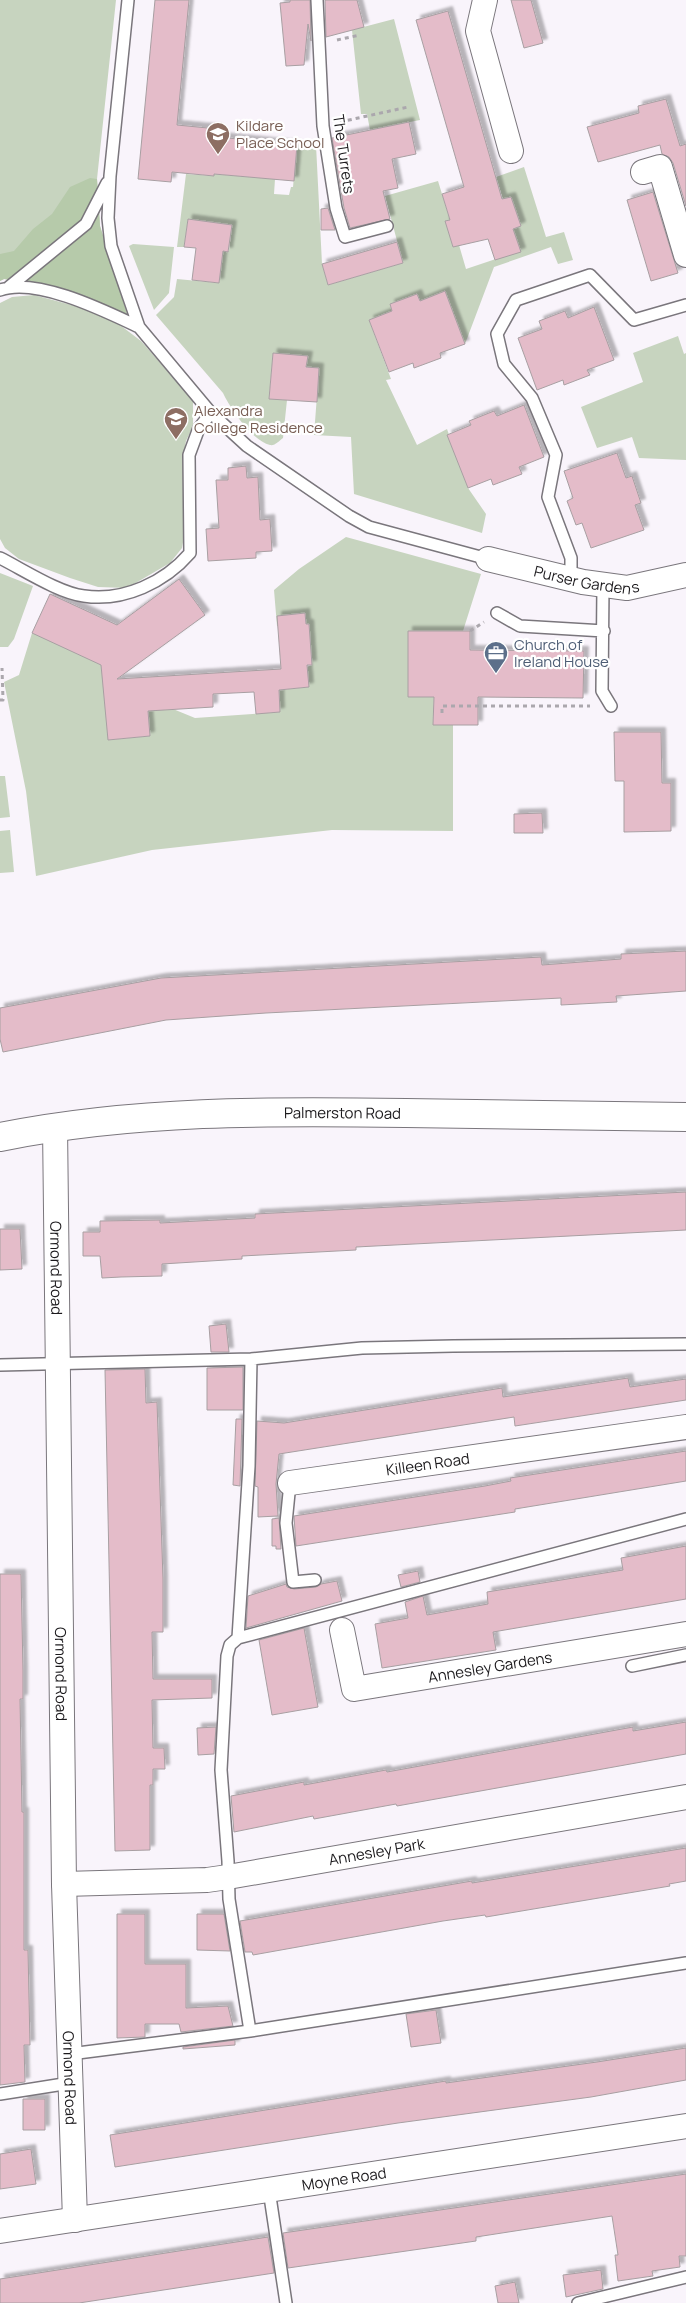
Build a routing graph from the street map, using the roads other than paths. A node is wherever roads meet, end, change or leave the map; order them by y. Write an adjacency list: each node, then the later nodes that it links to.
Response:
1 (128, 0): 6 (lane)
2 (317, 0): 7 (lane, The Turrets)
3 (485, 0): 4 (street)
4 (511, 150)
5 (643, 172): 8 (street)
6 (110, 176): 9 (lane); 11 (lane)
7 (387, 226)
8 (686, 255)
9 (4, 289): 11 (lane)
10 (686, 305): 16 (lane)
11 (139, 327): 12 (lane)
12 (211, 413): 13 (lane); 14 (lane)
13 (0, 558)
14 (488, 559): 16 (street, Purser Gardens)
15 (686, 575): 17 (street, Purser Gardens)
16 (571, 580): 17 (street, Purser Gardens)
17 (603, 586): 19 (lane)
18 (497, 613): 19 (lane)
19 (604, 631): 20 (lane)
20 (611, 706)
21 (686, 1117): 22 (street, Palmerston Road)
22 (55, 1126): 23 (street, Palmerston Road); 26 (street, Ormond Road)
23 (0, 1137)
24 (686, 1344): 25 (lane)
25 (251, 1359): 26 (lane); 34 (lane)
26 (59, 1362): 27 (lane); 39 (street, Ormond Road)
27 (0, 1365)
28 (686, 1427): 29 (street, Killeen Road)
29 (290, 1483): 31 (lane, Killeen Road)
30 (686, 1519): 34 (lane)
31 (315, 1580)
32 (342, 1630): 33 (street, Annesley Gardens)
33 (686, 1634)
34 (238, 1638): 38 (lane)
35 (686, 1655): 36 (lane)
36 (632, 1666)
37 (686, 1797): 38 (street, Annesley Park)
38 (228, 1877): 39 (street, Annesley Park); 41 (lane)
39 (64, 1884): 42 (street, Ormond Road)
40 (686, 1964): 41 (lane)
41 (250, 2031): 42 (lane)
42 (70, 2054): 43 (street, Ormond Road)
43 (70, 2083): 44 (lane); 47 (street, Ormond Road)
44 (0, 2094)
45 (686, 2126): 46 (street, Moyne Road)
46 (269, 2190): 47 (street, Moyne Road); 50 (lane)
47 (75, 2220): 48 (street, Moyne Road)
48 (0, 2231)
49 (686, 2277): 51 (lane)
50 (286, 2303)
51 (578, 2303)

